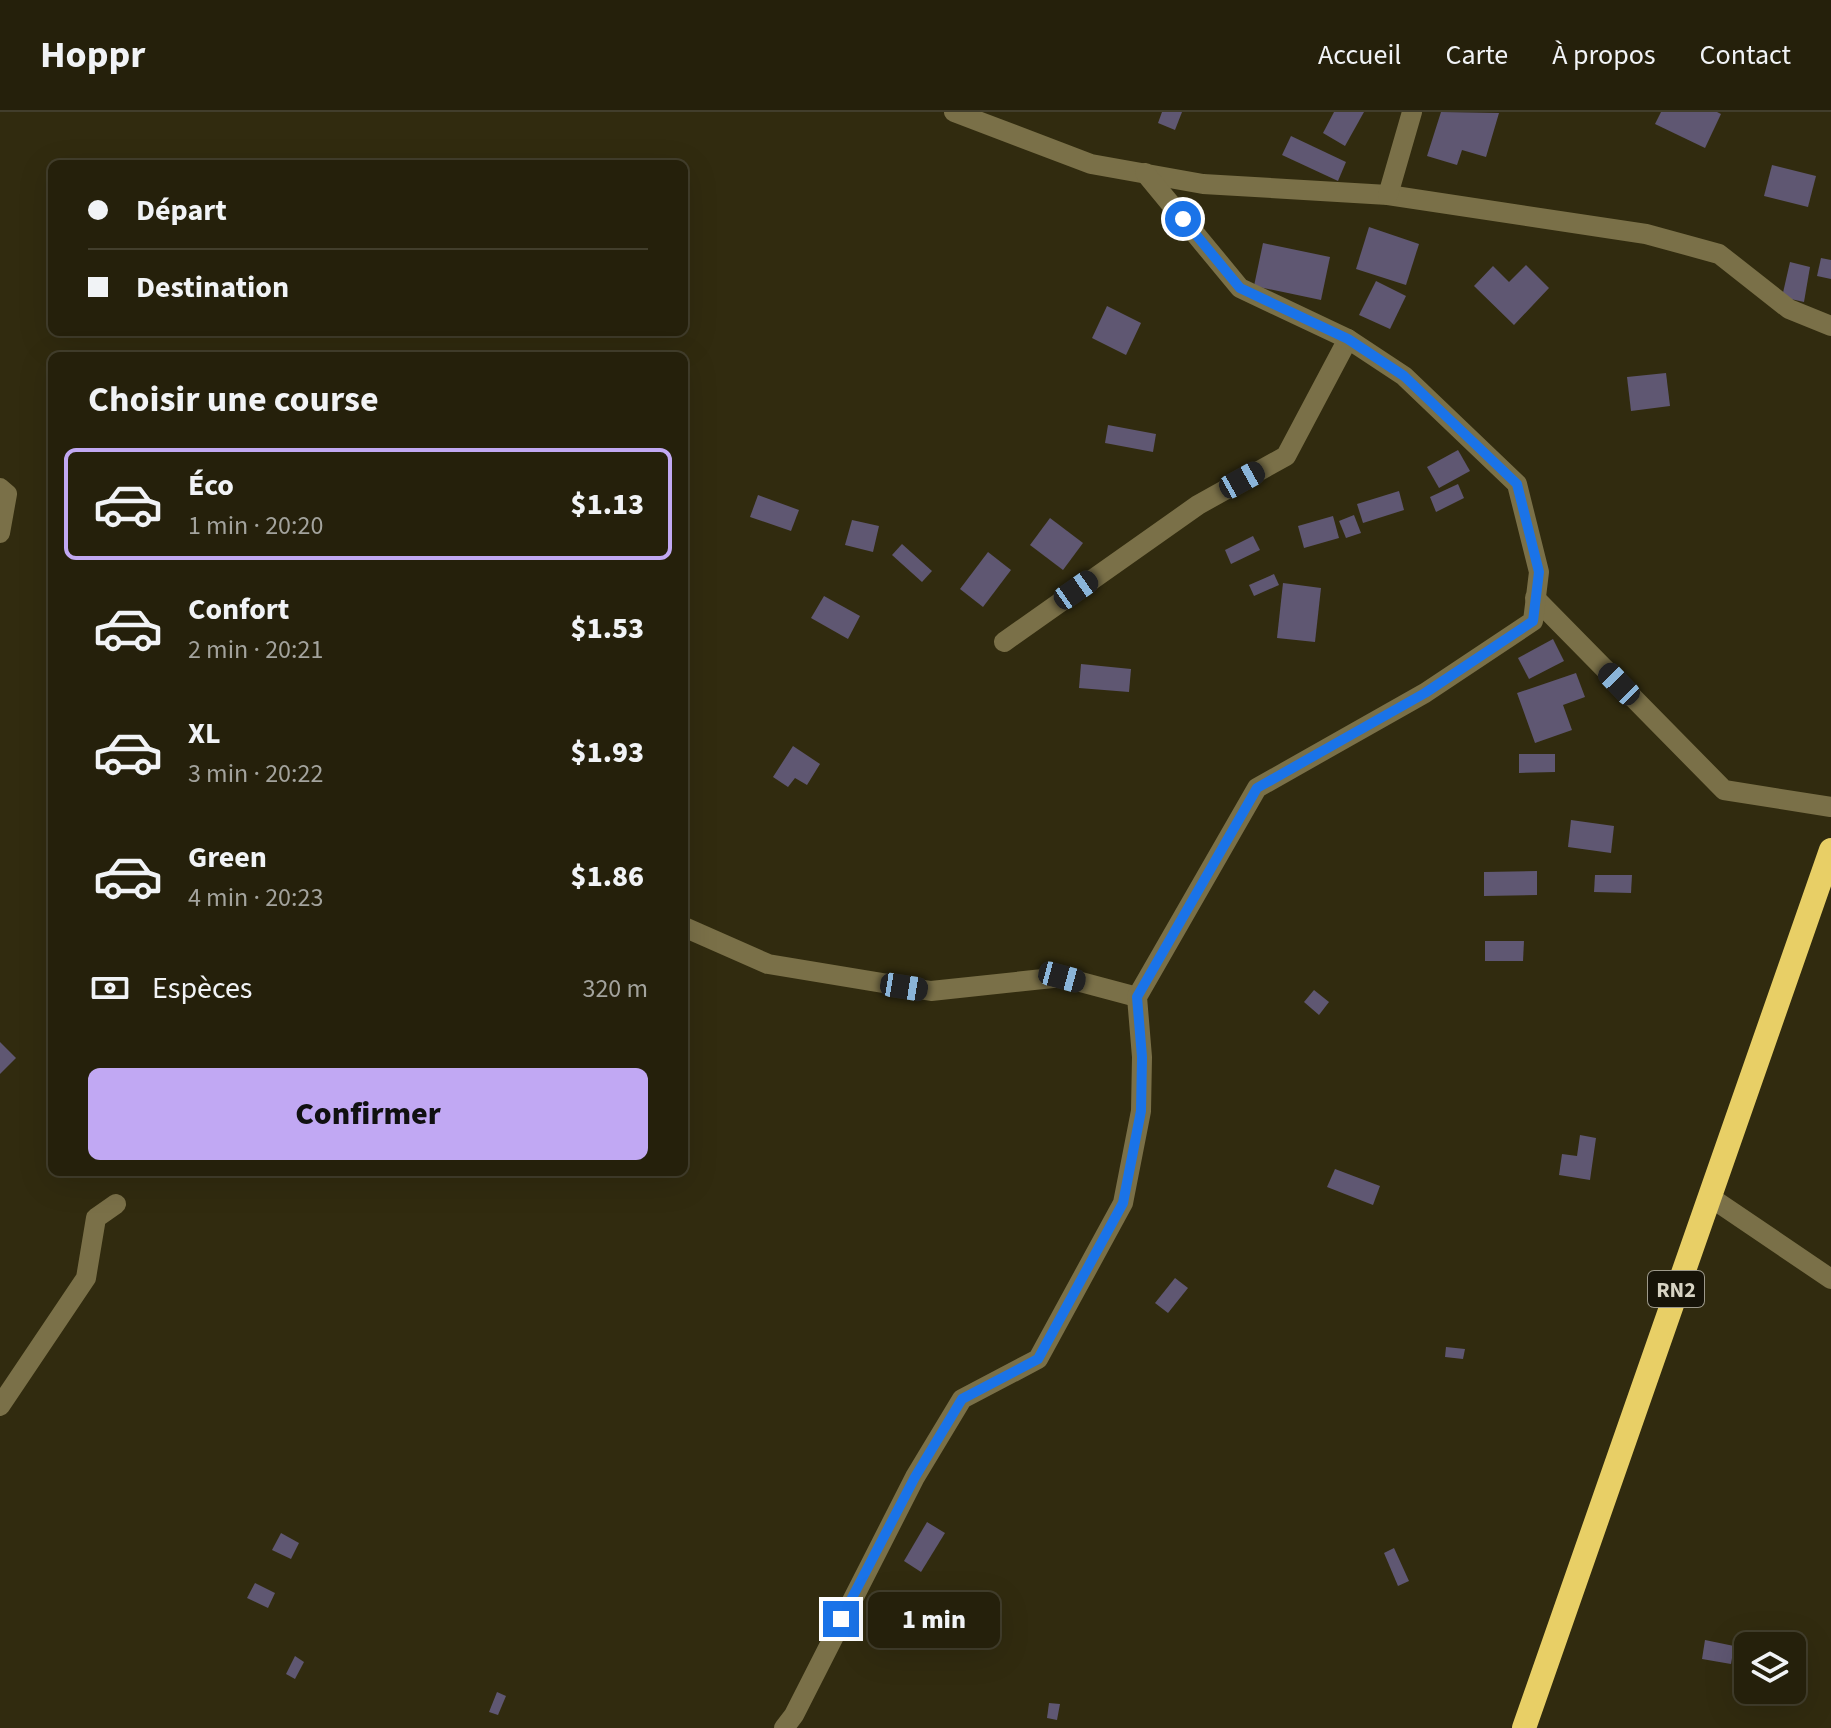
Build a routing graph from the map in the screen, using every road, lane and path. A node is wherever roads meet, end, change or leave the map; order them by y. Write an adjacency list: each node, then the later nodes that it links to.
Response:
1 (954, 112): 3 (street)
2 (1412, 112): 4 (street)
3 (1145, 173): 4 (street); 6 (street)
4 (1388, 195): 5 (street)
5 (1831, 326)
6 (1348, 339): 9 (street); 10 (street)
7 (0, 488): 8 (street)
8 (0, 533)
9 (1535, 598): 11 (street); 14 (street)
10 (1004, 642)
11 (1831, 807)
12 (1831, 850): 15 (highway, RN2)
13 (688, 929): 14 (street)
14 (1137, 997): 19 (street)
15 (1710, 1197): 17 (street); 20 (highway, RN2)
16 (116, 1204): 18 (street)
17 (1831, 1279)
18 (0, 1406)
19 (784, 1728)
20 (1524, 1728)

